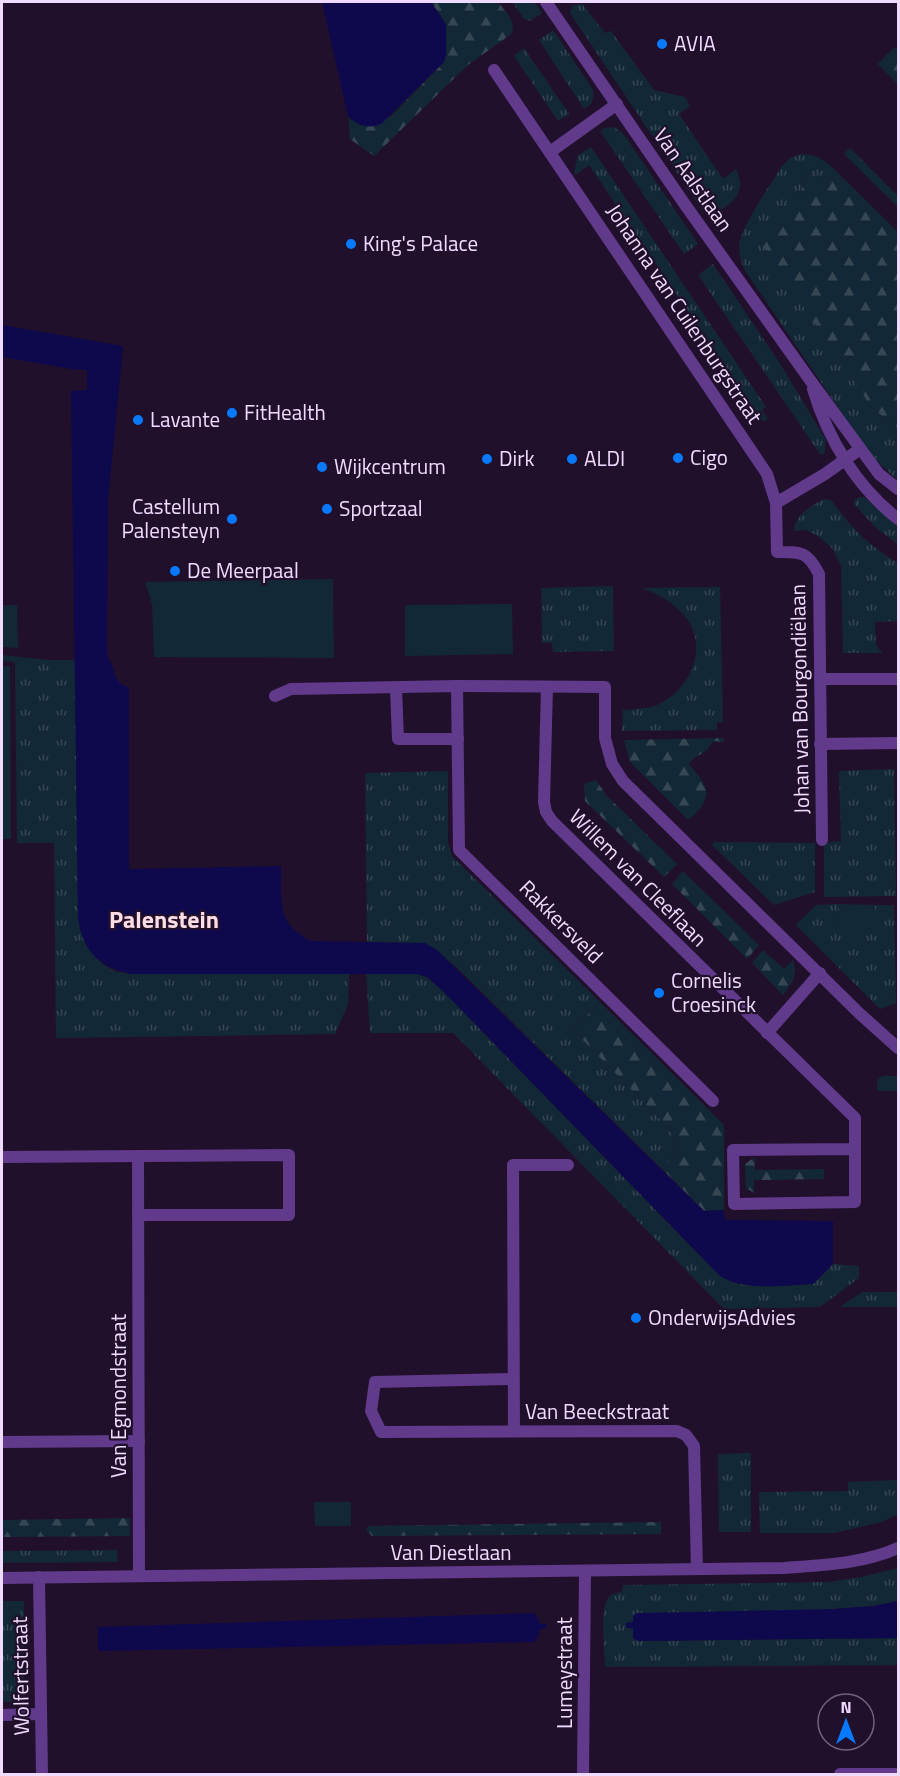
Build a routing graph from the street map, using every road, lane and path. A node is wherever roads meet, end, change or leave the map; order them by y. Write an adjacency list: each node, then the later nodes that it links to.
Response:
1 (546, 2): 3 (street, Van Aalstlaan)
2 (494, 70): 4 (street, Johanna van Cuilenburgstraat)
3 (617, 104): 4 (street); 5 (street, Van Aalstlaan)
4 (550, 152): 9 (street, Johanna van Cuilenburgstraat)
5 (810, 380): 6 (street, Van Aalstlaan); 7 (street, Van Aalstlaan)
6 (860, 449): 7 (street); 8 (street, Van Aalstlaan)
7 (844, 459): 9 (street); 10 (street, Van Aalstlaan)
8 (898, 489)
9 (776, 503): 11 (street, Johanna van Cuilenburgstraat)
10 (898, 519)
11 (777, 552): 12 (street, Johan van Bourgondiëlaan)
12 (820, 679): 13 (street); 20 (street, Johan van Bourgondiëlaan)
13 (898, 679)
14 (457, 686): 15 (street); 16 (street); 18 (street, Rakkersveld)
15 (547, 687): 22 (street); 23 (street, Willem van Cleeflaan)
16 (396, 688): 17 (street); 18 (street)
17 (275, 696)
18 (458, 740): 25 (street, Rakkersveld)
19 (898, 743): 20 (street)
20 (820, 744): 21 (street, Johan van Bourgondiëlaan)
21 (822, 840)
22 (820, 973): 23 (street); 24 (street)
23 (767, 1033): 26 (street, Willem van Cleeflaan)
24 (898, 1048)
25 (713, 1101)
26 (855, 1149): 26 (street, Willem van Cleeflaan)
27 (138, 1156): 28 (street); 30 (street, Van Egmondstraat); 30 (street)
28 (2, 1157)
29 (568, 1165): 31 (street, Van Beeckstraat)
30 (138, 1215): 33 (street, Van Egmondstraat)
31 (512, 1379): 32 (street, Van Beeckstraat); 32 (street, Van Beeckstraat)
32 (514, 1431): 36 (street, Van Beeckstraat)
33 (139, 1441): 34 (street); 38 (street, Van Egmondstraat)
34 (2, 1442)
35 (898, 1548): 36 (street, Van Diestlaan)
36 (697, 1569): 37 (street, Van Diestlaan)
37 (585, 1572): 38 (street, Van Diestlaan); 44 (street, Lumeystraat)
38 (139, 1576): 39 (street, Van Diestlaan)
39 (39, 1577): 40 (street, Van Diestlaan); 41 (street, Wolfertstraat)
40 (2, 1578)
41 (40, 1714): 42 (street); 43 (street, Wolfertstraat)
42 (2, 1715)
43 (42, 1774)
44 (583, 1774)
45 (840, 1774): 46 (street)
46 (898, 1774)

